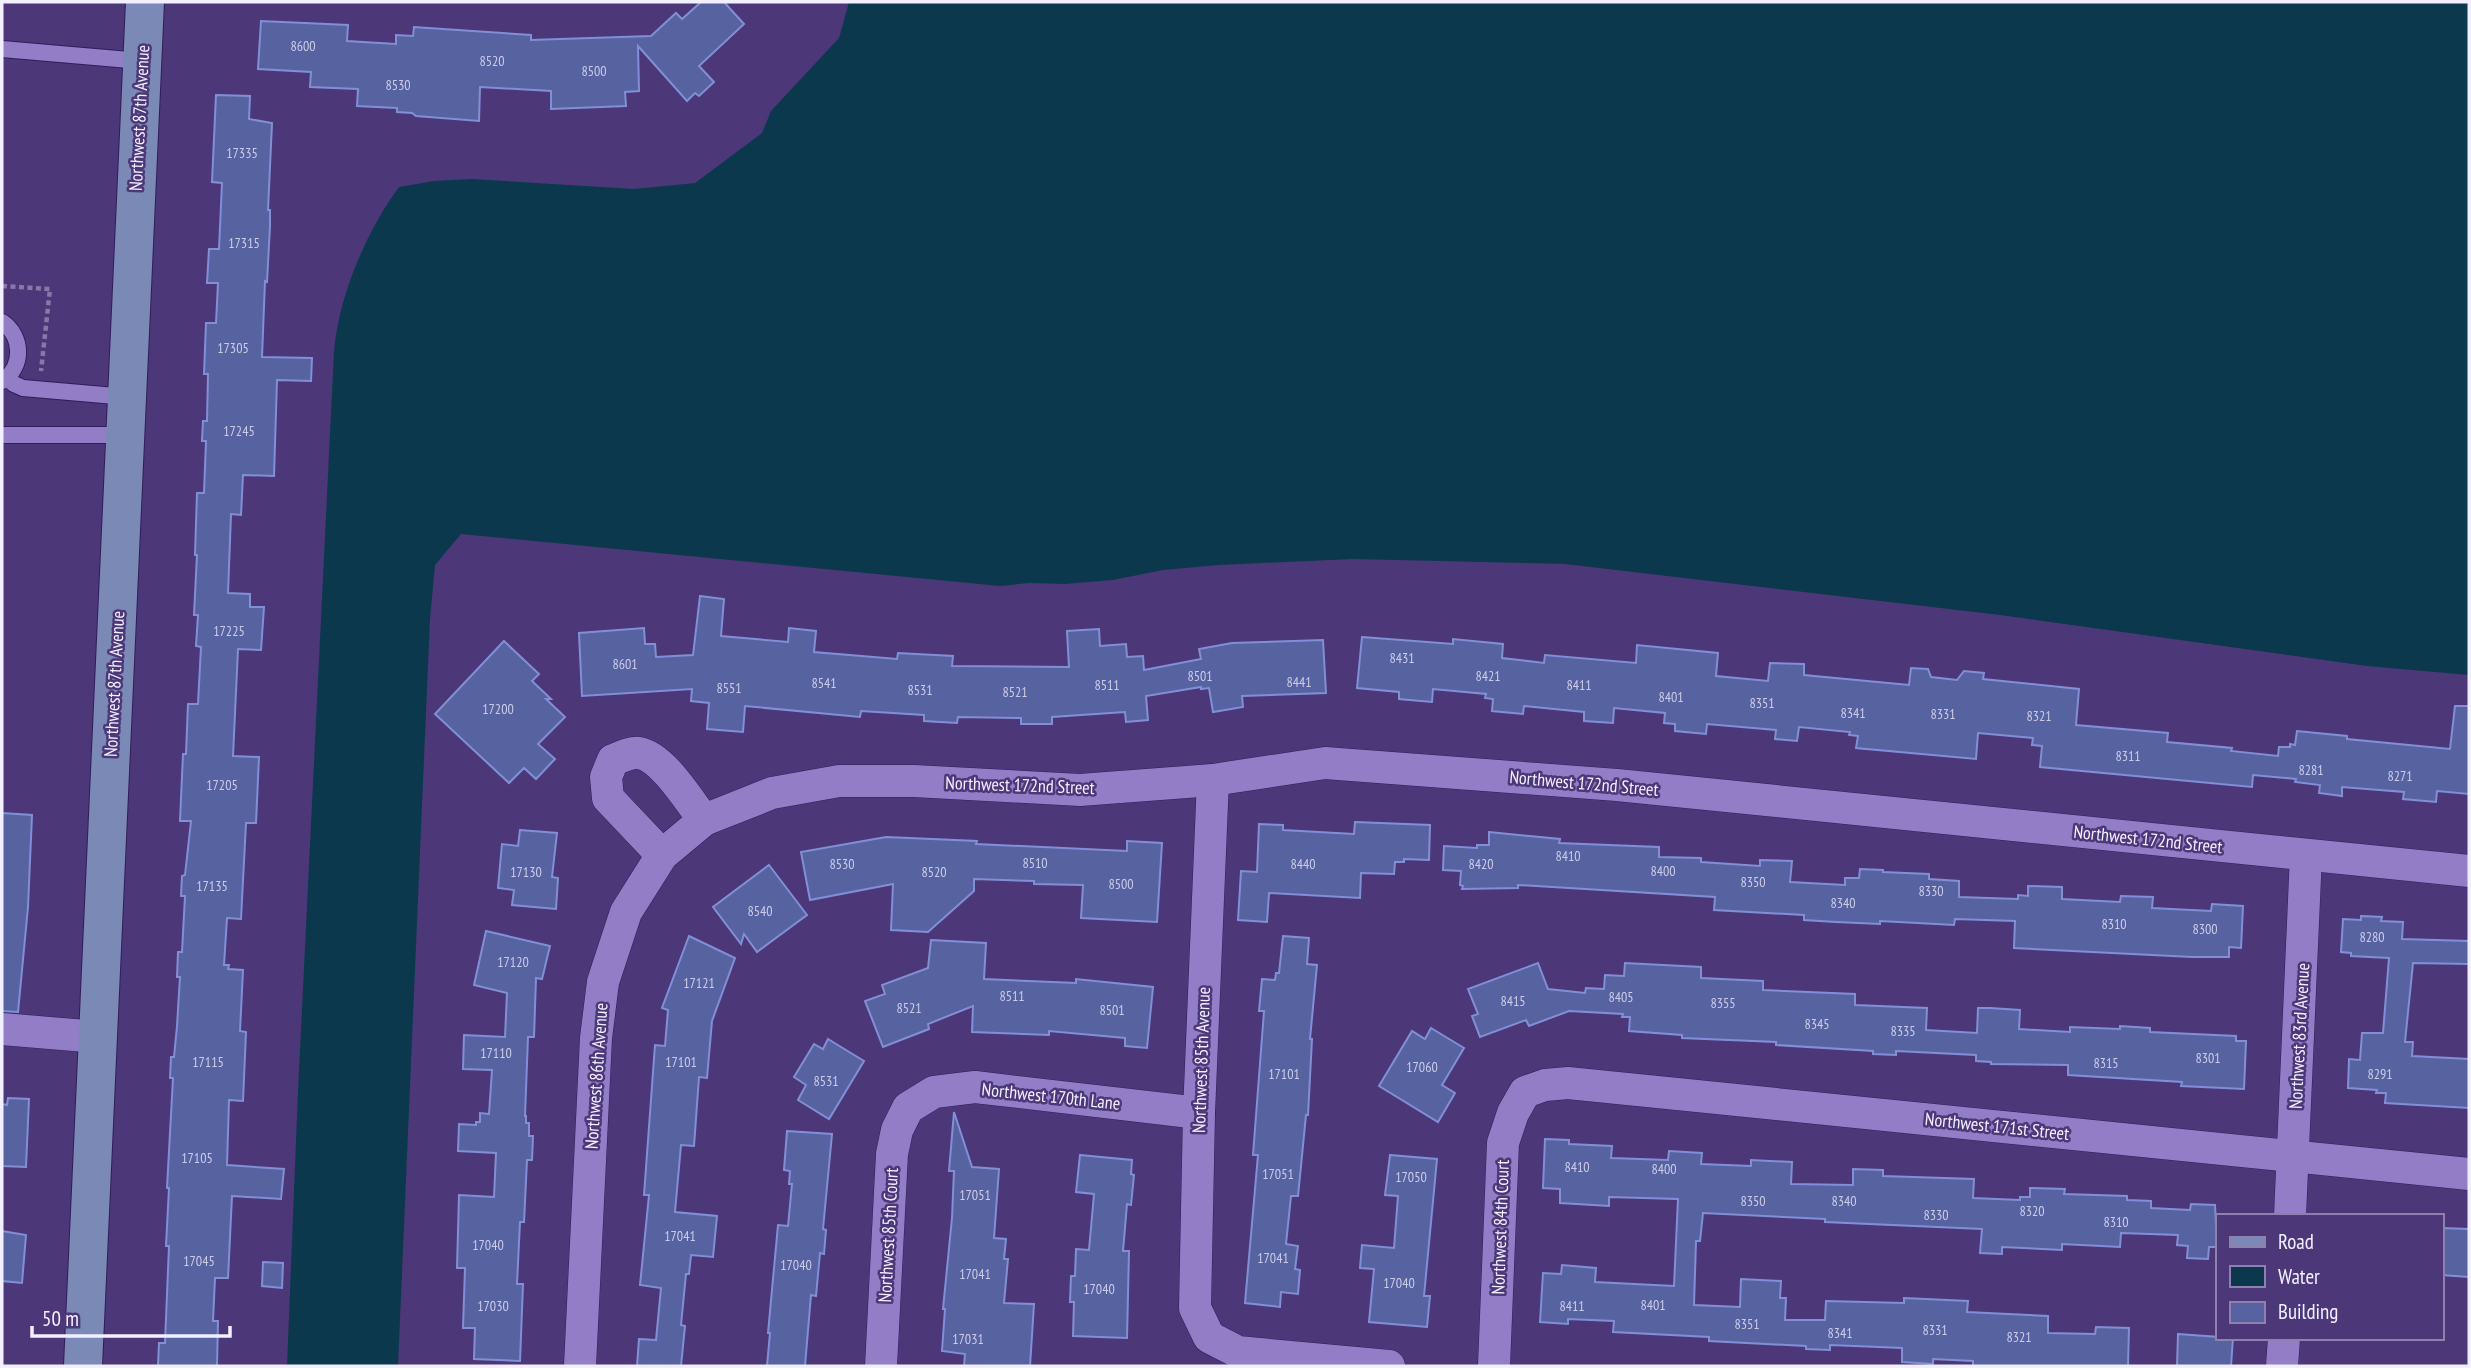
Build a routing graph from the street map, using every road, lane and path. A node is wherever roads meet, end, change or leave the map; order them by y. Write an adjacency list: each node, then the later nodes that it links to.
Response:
1 (145, 2): 3 (street, Northwest 87th Avenue)
2 (2, 49): 3 (lane)
3 (141, 61): 8 (street, Northwest 87th Avenue)
4 (2, 286): 7 (path)
5 (2, 322): 6 (lane)
6 (4, 379): 7 (lane)
7 (39, 389): 8 (lane)
8 (127, 397): 10 (street, Northwest 87th Avenue)
9 (2, 435): 10 (lane)
10 (125, 435): 17 (street, Northwest 87th Avenue)
11 (1213, 779): 12 (street, Northwest 172nd Street); 14 (street, Northwest 172nd Street); 20 (street, Northwest 85th Avenue)
12 (704, 820): 13 (street, Northwest 86th Avenue); 13 (street)
13 (662, 855): 26 (street, Northwest 86th Avenue)
14 (2306, 855): 15 (street, Northwest 172nd Street); 21 (street, Northwest 83rd Avenue)
15 (2469, 871)
16 (2, 1029): 17 (street)
17 (98, 1037): 25 (street, Northwest 87th Avenue)
18 (1525, 1092): 21 (street, Northwest 171st Street); 29 (street, Northwest 84th Court)
19 (908, 1108): 20 (street, Northwest 170th Lane); 27 (street, Northwest 85th Court)
20 (1199, 1113): 28 (street, Northwest 85th Avenue)
21 (2293, 1156): 22 (street, Northwest 171st Street); 23 (street, Northwest 83rd Avenue)
22 (2469, 1174)
23 (2290, 1214)
24 (2284, 1340): 30 (street)
25 (83, 1366)
26 (580, 1366)
27 (881, 1366)
28 (1389, 1366)
29 (1494, 1366)
30 (2282, 1366)

